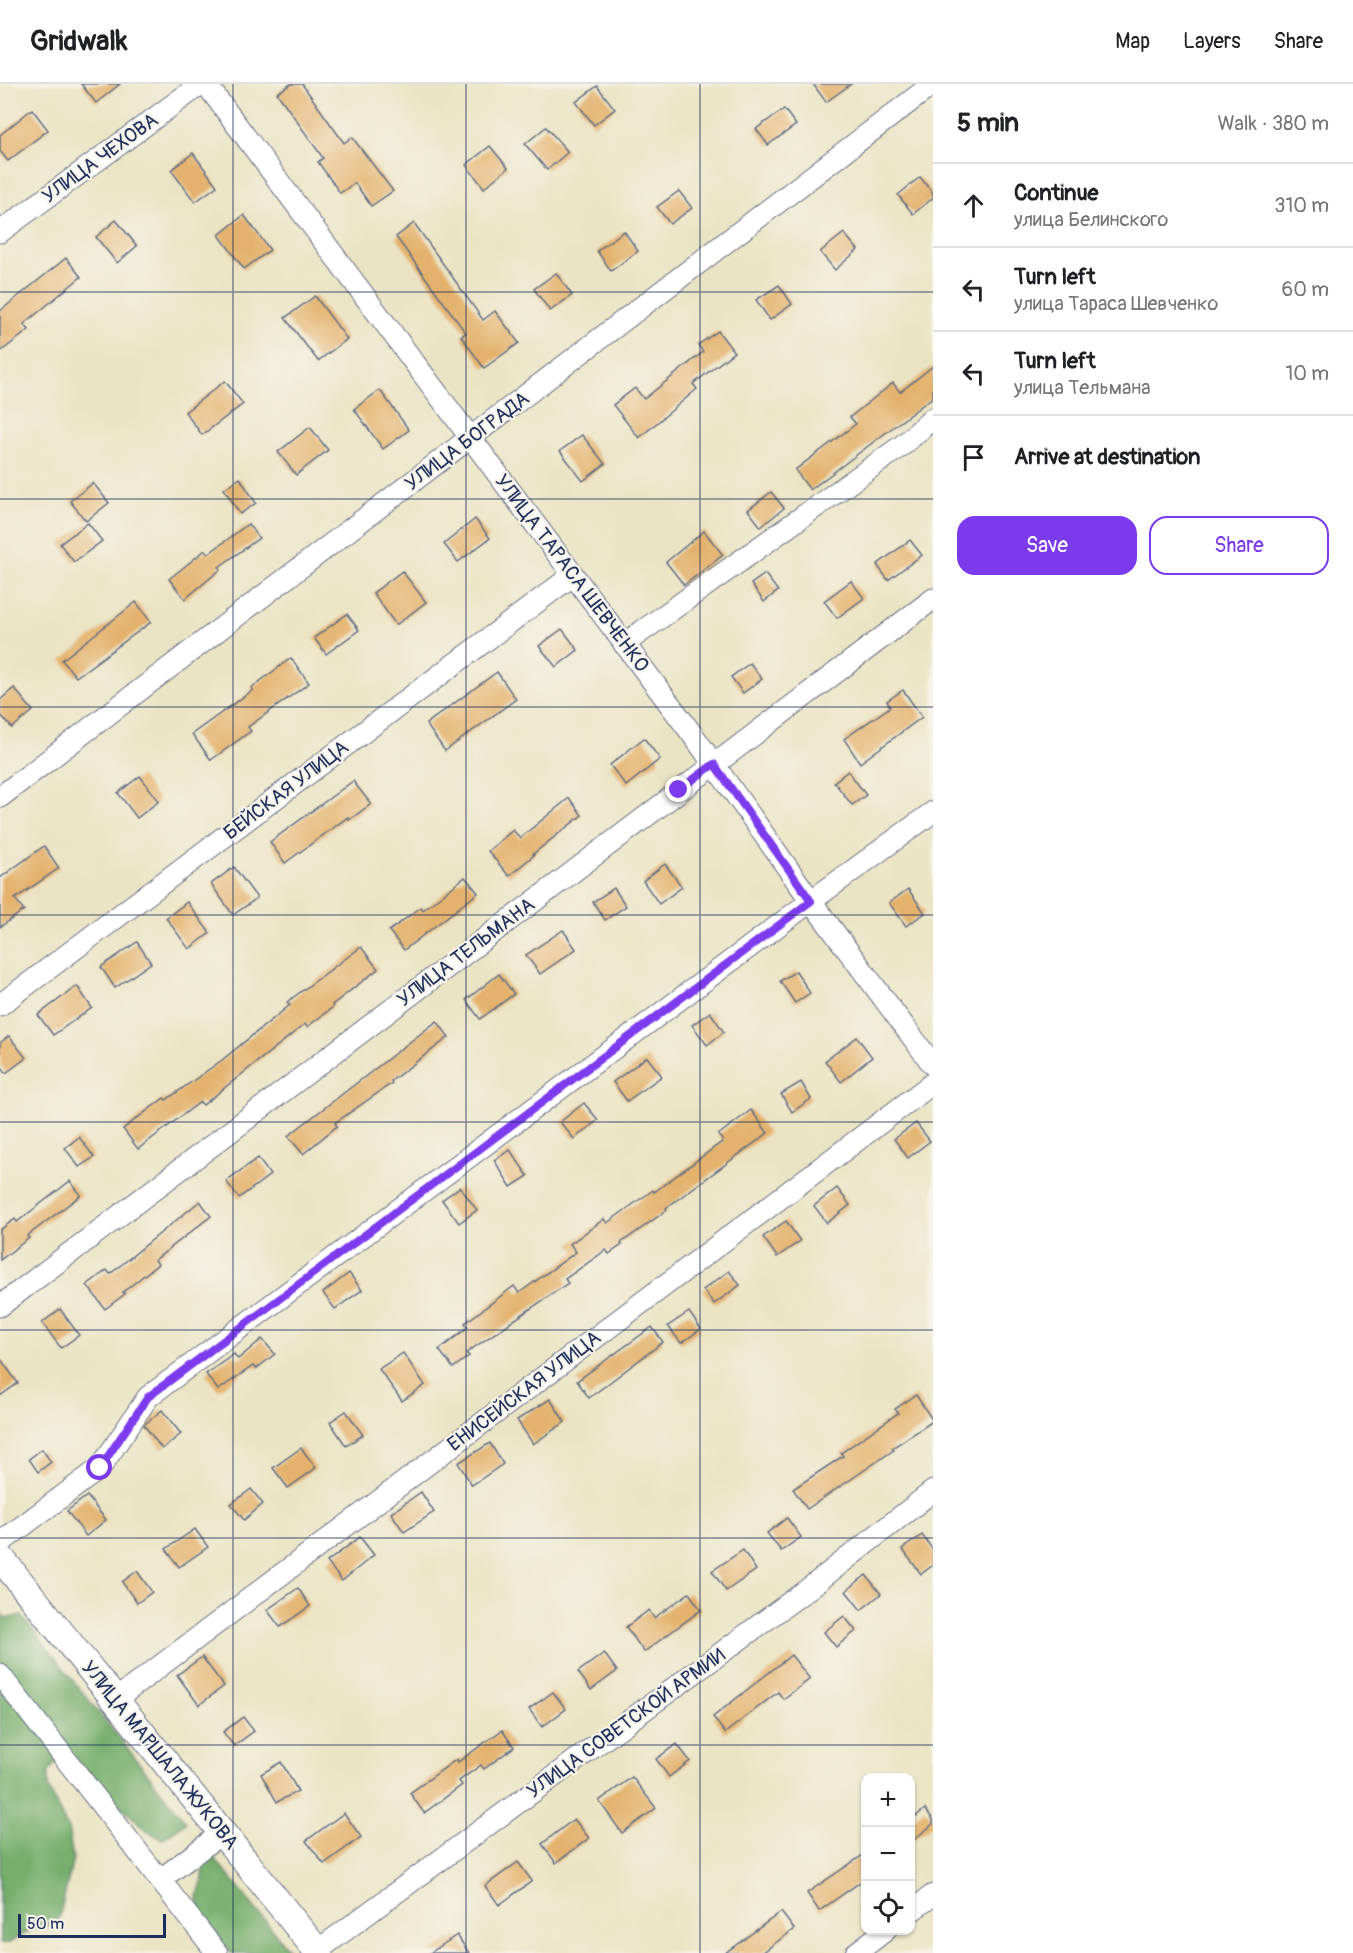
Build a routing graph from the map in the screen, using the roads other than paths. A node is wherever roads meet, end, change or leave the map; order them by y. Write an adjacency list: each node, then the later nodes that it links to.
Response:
1 (201, 84): 4 (street, УЛИЦА ЧЕХОВА)
2 (206, 84): 6 (street, УЛИЦА ТАРАСА ШЕВЧЕНКО)
3 (928, 89): 6 (street, УЛИЦА БОГРАДА)
4 (0, 232)
5 (933, 418): 9 (street)
6 (471, 437): 7 (street, УЛИЦА ТАРАСА ШЕВЧЕНКО); 11 (street, УЛИЦА БОГРАДА)
7 (573, 575): 9 (street, УЛИЦА ТАРАСА ШЕВЧЕНКО); 14 (street, БЕЙСКАЯ УЛИЦА)
8 (933, 598): 10 (street, УЛИЦА ТЕЛЬМАНА)
9 (624, 644): 10 (street, УЛИЦА ТАРАСА ШЕВЧЕНКО)
10 (714, 764): 13 (street, УЛИЦА ТАРАСА ШЕВЧЕНКО); 17 (street, УЛИЦА ТЕЛЬМАНА)
11 (0, 798)
12 (933, 812): 13 (street)
13 (811, 901): 15 (street, УЛИЦА ТАРАСА ШЕВЧЕНКО); 19 (street)
14 (0, 1005)
15 (933, 1065)
16 (933, 1083): 22 (street, ЕНИСЕЙСКАЯ УЛИЦА)
17 (0, 1306)
18 (933, 1491): 28 (street, УЛИЦА СОВЕТСКОЙ АРМИИ)
19 (0, 1543)
20 (0, 1557): 22 (main road, УЛИЦА МАРШАЛА ЖУКОВА)
21 (0, 1675): 24 (street)
22 (116, 1700): 23 (main road, УЛИЦА МАРШАЛА ЖУКОВА)
23 (223, 1832): 24 (street); 28 (main road, УЛИЦА МАРШАЛА ЖУКОВА)
24 (160, 1880): 29 (street)
25 (933, 1895): 26 (street)
26 (915, 1908)
27 (879, 1935): 30 (street)
28 (318, 1952)
29 (217, 1953)
30 (856, 1953)

